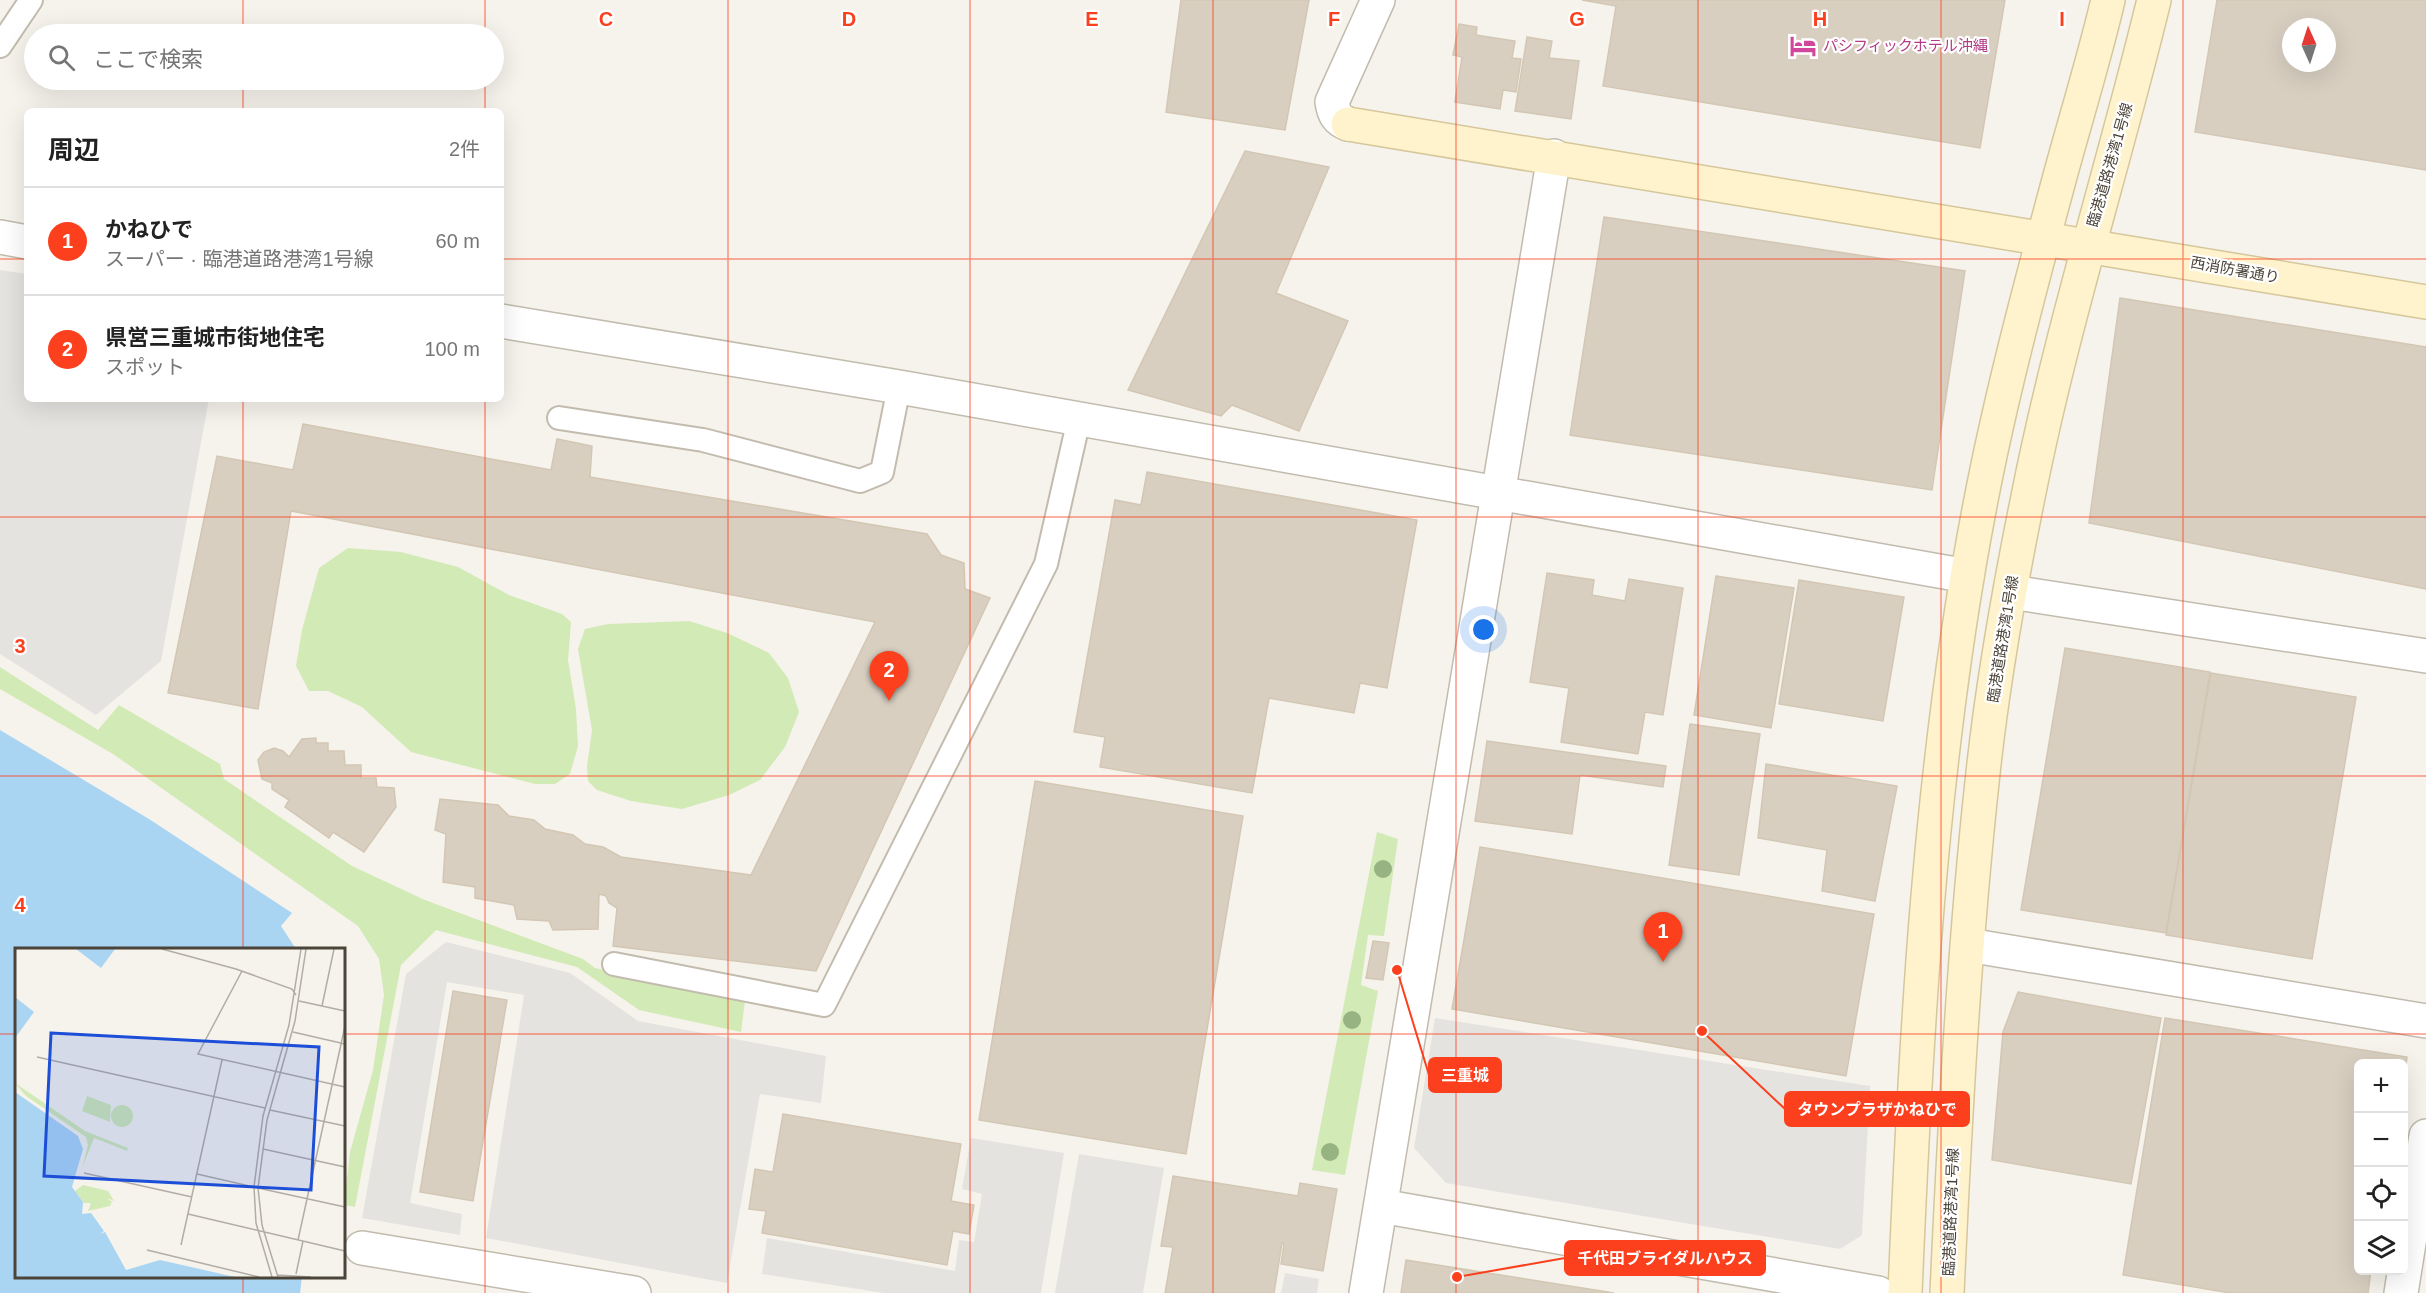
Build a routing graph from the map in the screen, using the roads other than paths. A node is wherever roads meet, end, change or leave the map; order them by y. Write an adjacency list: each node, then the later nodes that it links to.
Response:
1 (31, 0): 5 (lane)
2 (1378, 0): 6 (street, 西消防署通り)
3 (2108, 0): 8 (street)
4 (2154, 0): 10 (street, 臨港道路港湾1号線)
5 (0, 46)
6 (1554, 156): 8 (street, 西消防署通り); 16 (street)
7 (0, 237): 9 (street)
8 (2044, 239): 10 (street, 西消防署通り); 17 (street)
9 (24, 241)
10 (2087, 246): 11 (street, 西消防署通り); 18 (street, 臨港道路港湾1号線)
11 (2426, 302)
12 (504, 321): 13 (street)
13 (900, 387): 14 (lane); 15 (street)
14 (559, 418)
15 (1079, 419): 16 (street); 21 (lane)
16 (1498, 494): 17 (street); 24 (street)
17 (1967, 576): 29 (street)
18 (2011, 592): 19 (street); 20 (street, 臨港道路港湾1号線)
19 (2426, 656)
20 (1968, 945): 22 (street); 30 (street, 臨港道路港湾1号線)
21 (614, 964)
22 (2426, 1021)
23 (2426, 1136): 31 (street)
24 (1381, 1206): 27 (street); 28 (street)
25 (362, 1248): 26 (street)
26 (634, 1293)
27 (1366, 1293)
28 (1878, 1293)
29 (1905, 1293)
30 (1947, 1293)
31 (2401, 1293)

